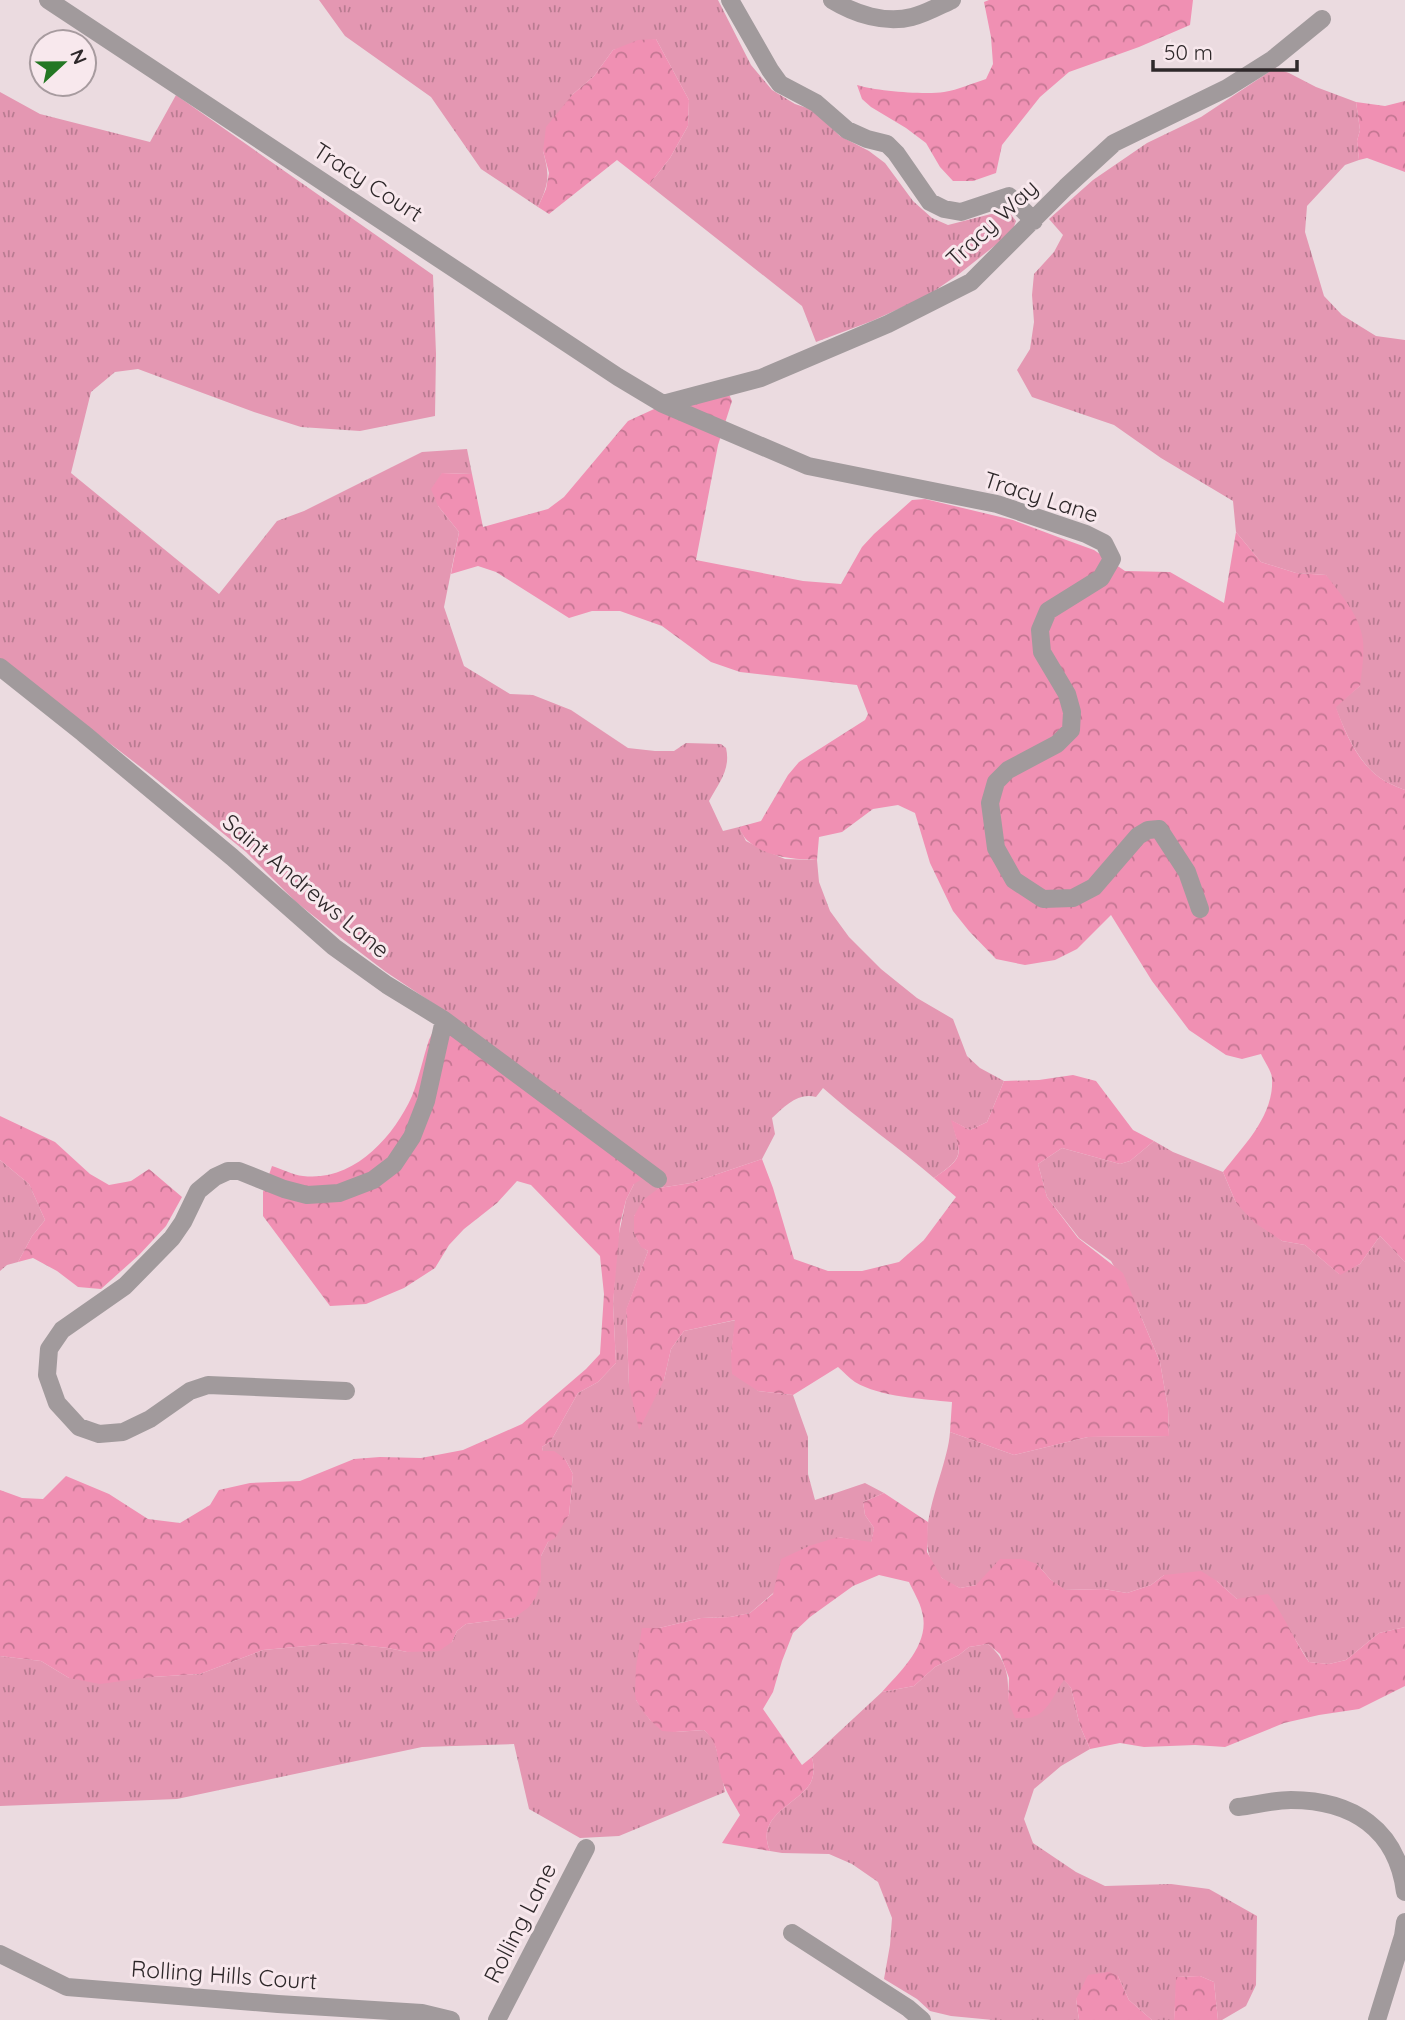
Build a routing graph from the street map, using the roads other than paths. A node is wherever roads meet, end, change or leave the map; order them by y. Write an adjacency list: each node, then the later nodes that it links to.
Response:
1 (48, 0): 7 (street, Tracy Court)
2 (730, 0): 6 (street)
3 (832, 0): 4 (street)
4 (953, 0)
5 (1322, 19): 6 (street, Tracy Way)
6 (1034, 221): 7 (street, Tracy Way)
7 (663, 404): 9 (street, Tracy Lane)
8 (0, 667): 10 (street, Saint Andrews Lane)
9 (1200, 909)
10 (444, 1020): 11 (street, Saint Andrews Lane); 12 (street)
11 (658, 1179)
12 (346, 1391)
13 (1238, 1807): 15 (street)
14 (586, 1848): 20 (street, Rolling Lane)
15 (1405, 1892)
16 (1405, 1922): 22 (street)
17 (792, 1933): 21 (street)
18 (0, 1954): 19 (street, Rolling Hills Court)
19 (451, 2020)
20 (497, 2020)
21 (922, 2020)
22 (1377, 2020)

